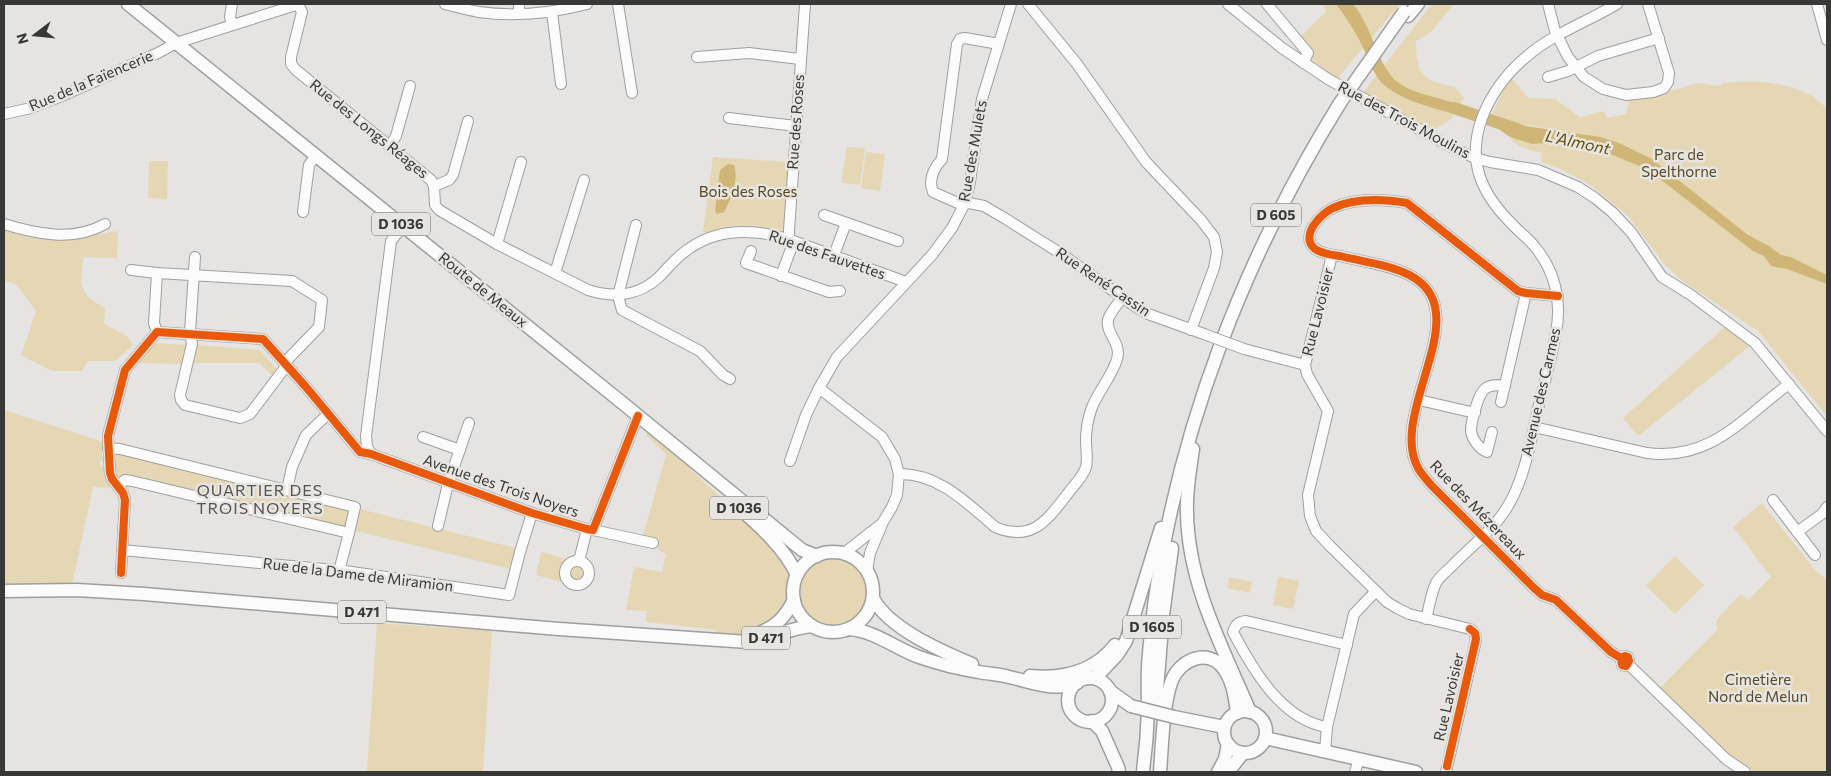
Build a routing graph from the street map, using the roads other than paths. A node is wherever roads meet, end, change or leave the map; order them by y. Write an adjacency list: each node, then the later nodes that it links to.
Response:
1 (128, 4): 25 (main road, Route de Meaux / D 1036)
2 (232, 4): 21 (street)
3 (299, 4): 21 (street); 40 (street, Rue des Longs Réages)
4 (445, 4): 17 (street)
5 (588, 4): 19 (street)
6 (618, 4): 34 (street)
7 (804, 4): 28 (street, Rue des Roses)
8 (1011, 4): 26 (street, Rue des Mulets)
9 (1028, 4): 72 (street)
10 (1228, 4): 29 (street, Rue des Trois Moulins)
11 (1268, 4): 29 (street)
12 (1418, 4): 18 (main road, D 605)
13 (1548, 4): 22 (street)
14 (1617, 4): 22 (street)
15 (1648, 4): 23 (street)
16 (1817, 4): 20 (street)
17 (519, 9): 19 (street)
18 (1408, 10): 35 (main road, D 605, bridge)
19 (552, 12): 32 (street)
20 (1824, 21): 24 (street)
21 (232, 25): 25 (street)
22 (1558, 36): 30 (street); 42 (street)
23 (1659, 38): 30 (street); 30 (street)
24 (1827, 40)
25 (176, 43): 36 (street, Rue de la Faïencerie); 41 (main road, Route de Meaux / D 1036)
26 (1000, 44): 46 (street, Rue des Mulets); 46 (street, Rue René Cassin)
27 (697, 57): 28 (street)
28 (800, 59): 39 (street, Rue des Roses)
29 (1303, 63): 42 (street, Rue des Trois Moulins)
30 (1576, 67): 31 (street)
31 (1548, 77)
32 (561, 84)
33 (410, 86): 40 (street)
34 (632, 93)
35 (1342, 104): 94 (main road, D 605); 100 (main road, D 605)
36 (4, 114)
37 (729, 118): 39 (street)
38 (468, 121): 45 (street)
39 (796, 126): 54 (street, Rue des Roses)
40 (390, 146): 45 (street, Rue des Longs Réages)
41 (316, 155): 47 (street); 53 (main road, Route de Meaux / D 1036)
42 (1475, 158): 70 (street, Avenue des Carmes); 78 (street, Rue des Trois Moulins)
43 (521, 162): 56 (street)
44 (584, 180): 63 (street)
45 (434, 186): 56 (street, Rue des Longs Réages)
46 (965, 204): 66 (street, Rue des Mulets); 71 (street, Rue René Cassin)
47 (302, 212)
48 (824, 215): 49 (street)
49 (846, 223): 55 (street); 58 (street)
50 (4, 224): 51 (street)
51 (105, 224)
52 (636, 225): 69 (street)
53 (402, 226): 85 (main road, Route de Meaux / D 1036); 91 (street)
54 (789, 240): 58 (street, Rue des Fauvettes); 65 (street, Rue des Roses); 69 (street, Rue des Fauvettes)
55 (898, 241)
56 (497, 244): 63 (street, Rue des Longs Réages)
57 (751, 251): 65 (street)
58 (834, 255): 66 (street, Rue des Fauvettes)
59 (1332, 255): 68 (street, Rue des Mézereaux); 76 (street, Rue Lavoisier); 81 (street, Rue des Mézereaux)
60 (195, 257): 64 (street)
61 (131, 270): 62 (street)
62 (157, 273): 64 (street); 73 (street)
63 (555, 273): 69 (street, Rue des Longs Réages)
64 (195, 275): 74 (street); 75 (street)
65 (781, 276): 67 (street)
66 (906, 282): 80 (street, Rue des Mulets)
67 (840, 291)
68 (1526, 293): 70 (street); 79 (street)
69 (618, 296): 77 (street)
70 (1558, 296): 87 (street, Avenue des Carmes)
71 (1122, 298): 72 (street, Rue René Cassin); 99 (street)
72 (1191, 330): 76 (street, Rue René Cassin, bridge)
73 (156, 332): 74 (street, Avenue des Trois Noyers); 95 (street)
74 (192, 334): 75 (street, Avenue des Trois Noyers); 75 (street)
75 (287, 365): 83 (street, Avenue des Trois Noyers)
76 (1305, 365): 124 (street, Rue Lavoisier)
77 (730, 379)
78 (1790, 384): 87 (street); 88 (street, Rue des Trois Moulins)
79 (1505, 386): 82 (street); 84 (street)
80 (819, 388): 98 (street, Rue des Mulets); 99 (street)
81 (1419, 400): 84 (street); 112 (street, Rue des Mézereaux)
82 (1502, 402)
83 (328, 414): 90 (street, Avenue des Trois Noyers); 103 (street)
84 (1475, 414): 89 (street)
85 (638, 416): 93 (main road, Route de Meaux / D 1036); 109 (street, Avenue des Trois Noyers)
86 (469, 423): 96 (street)
87 (1534, 427): 112 (street, Avenue des Carmes)
88 (1827, 431)
89 (1492, 432)
90 (346, 434): 91 (street); 97 (street, Avenue des Trois Noyers)
91 (366, 436): 97 (street)
92 (423, 436): 96 (street)
93 (674, 446): 117 (main road, Route de Meaux / D 1036); 122 (main road, Route de Meaux / D 1036)
94 (1193, 446): 140 (main road); 153 (main road, D 1605)
95 (108, 448): 102 (street); 103 (street)
96 (460, 450): 101 (street)
97 (371, 454): 101 (street, Avenue des Trois Noyers)
98 (790, 461)
99 (899, 474): 107 (street)
100 (1177, 483): 128 (main road); 152 (main road, D 1605)
101 (448, 484): 106 (street, Avenue des Trois Noyers); 108 (street)
102 (118, 486): 111 (street); 114 (street)
103 (287, 490): 111 (street)
104 (1773, 500): 110 (street)
105 (1827, 507): 110 (street)
106 (532, 513): 109 (street, Avenue des Trois Noyers); 119 (street, Rue de la Dame de Miramion)
107 (883, 522): 115 (street); 120 (street)
108 (438, 526)
109 (590, 530): 113 (street); 118 (street)
110 (1797, 532): 116 (street)
111 (349, 533): 119 (street)
112 (1482, 536): 127 (street, Avenue des Carmes); 160 (street, Rue des Mézereaux)
113 (653, 543)
114 (122, 550): 119 (street, Rue de la Dame de Miramion); 121 (street)
115 (843, 554): 117 (main road); 120 (main road)
116 (1815, 555)
117 (817, 556): 122 (main road)
118 (579, 561)
119 (339, 571)
120 (867, 571): 125 (main road)
121 (121, 573)
122 (797, 575): 126 (main road)
123 (4, 591): 131 (main road, D 471)
124 (1376, 591): 127 (street, Rue Lavoisier); 132 (street)
125 (873, 598): 130 (main road); 133 (main road)
126 (794, 600): 129 (main road); 131 (main road, D 471)
127 (1426, 619): 159 (street, Rue Lavoisier)
128 (1132, 620): 133 (main road); 134 (main road)
129 (812, 626): 130 (main road); 131 (main road, D 471)
130 (849, 629): 133 (main road)
131 (720, 640)
132 (1347, 645): 145 (street); 145 (street)
133 (1004, 676): 136 (main road)
134 (1095, 678): 135 (main road); 137 (main road)
135 (1076, 683): 136 (main road); 139 (main road)
136 (1044, 686): 139 (main road)
137 (1110, 691): 138 (main road); 142 (main road)
138 (1131, 706): 142 (main road); 144 (main road, bridge)
139 (1070, 707): 143 (main road)
140 (1250, 712): 141 (main road); 146 (main road)
141 (1237, 713): 144 (main road); 154 (main road)
142 (1105, 716): 143 (main road)
143 (1092, 721): 151 (main road)
144 (1224, 727): 147 (main road)
145 (1328, 728): 148 (street)
146 (1265, 738): 148 (main road); 149 (main road)
147 (1228, 744): 149 (main road); 155 (main road)
148 (1324, 751): 150 (main road)
149 (1243, 753): 156 (main road)
150 (1359, 759): 157 (street); 158 (main road)
151 (1119, 772)
152 (1143, 772)
153 (1151, 772)
154 (1160, 772)
155 (1218, 772)
156 (1228, 772)
157 (1355, 772)
158 (1416, 772)
159 (1446, 772)
160 (1746, 772)

